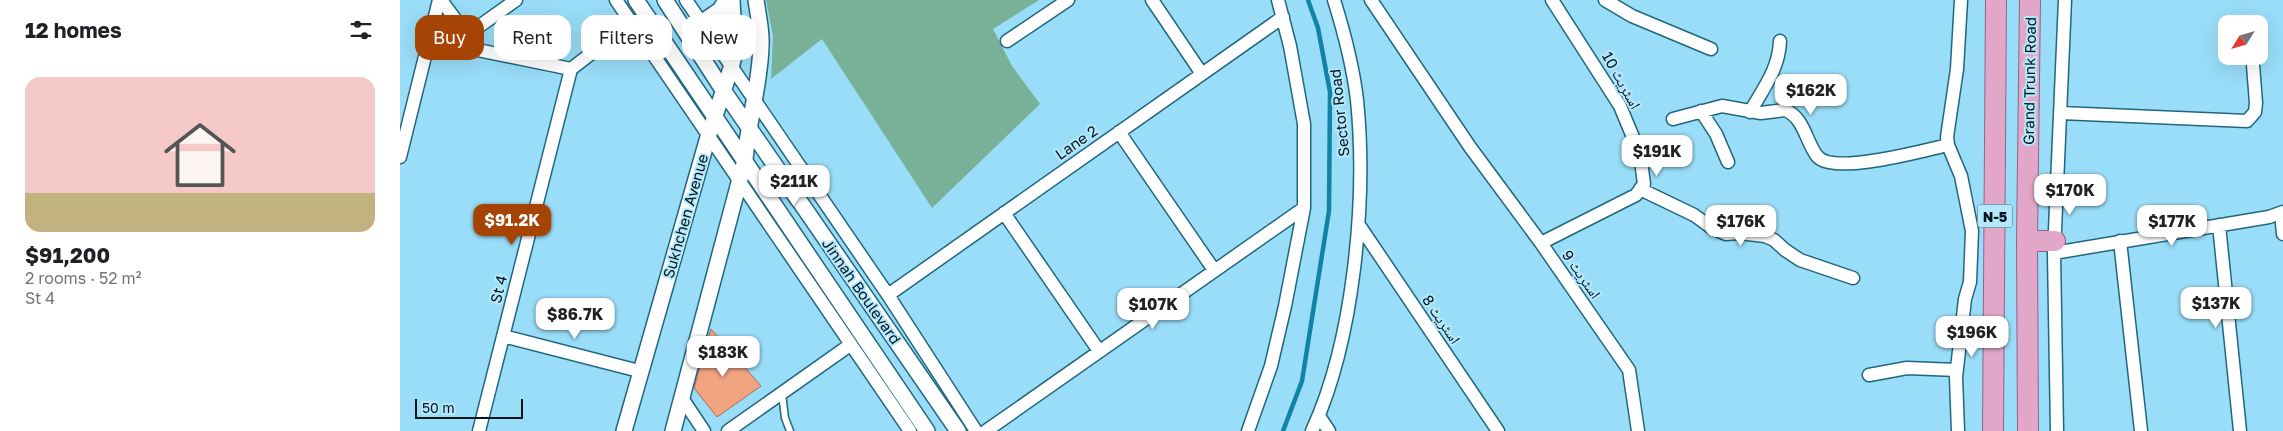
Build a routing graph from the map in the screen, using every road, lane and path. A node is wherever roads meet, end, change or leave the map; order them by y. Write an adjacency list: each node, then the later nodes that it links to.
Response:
1 (440, 0): 21 (street); 22 (street)
2 (516, 0): 27 (street)
3 (616, 0): 23 (street)
4 (636, 0): 45 (street, Jinnah Boulevard)
5 (666, 0): 40 (street, Jinnah Boulevard)
6 (686, 0): 24 (street)
7 (726, 0): 25 (street)
8 (732, 0): 38 (street, Sukhchen Avenue)
9 (756, 0): 41 (street)
10 (1068, 0): 28 (street)
11 (1152, 0): 39 (street)
12 (1278, 0): 26 (street)
13 (1334, 0): 59 (street, Sector Road)
14 (1371, 0): 64 (street, اسٹریٹ 9)
15 (1552, 0): 55 (street, اسٹریٹ 10)
16 (1605, 0): 30 (street)
17 (1961, 0): 50 (street)
18 (1996, 0): 73 (highway, N-5)
19 (2030, 0): 62 (highway, Grand Trunk Road / N-5)
20 (2065, 0): 44 (street)
21 (436, 15)
22 (452, 15)
23 (626, 15)
24 (696, 15)
25 (713, 15)
26 (1283, 16): 39 (street, Lane 2); 56 (street)
27 (484, 23)
28 (1007, 41)
29 (1780, 42): 43 (street)
30 (1711, 49)
31 (484, 51): 37 (street)
32 (424, 60): 51 (street)
33 (582, 60): 37 (street)
34 (656, 60): 49 (street)
35 (726, 60): 38 (street)
36 (2253, 65): 44 (street)
37 (571, 68): 75 (street, St 4)
38 (731, 68): 40 (street, Sukhchen Avenue); 41 (street)
39 (1202, 74): 48 (street, Lane 2)
40 (723, 90): 45 (street, Sukhchen Avenue); 47 (street, Jinnah Boulevard)
41 (754, 100): 47 (street); 66 (street)
42 (1701, 111): 43 (street); 46 (street); 53 (street)
43 (1750, 112): 50 (street)
44 (2060, 113): 65 (street)
45 (716, 117): 49 (street, Sukhchen Avenue); 52 (street, Jinnah Boulevard)
46 (1672, 119)
47 (748, 126): 52 (street); 67 (street, Jinnah Boulevard)
48 (1119, 132): 58 (street, Lane 2); 68 (street)
49 (708, 137): 54 (street); 79 (street, Sukhchen Avenue)
50 (1948, 145): 71 (street)
51 (400, 157)
52 (745, 160): 54 (street); 69 (street, Jinnah Boulevard)
53 (1728, 162)
54 (739, 181): 72 (street); 82 (street)
55 (1640, 189): 64 (street); 70 (street)
56 (1304, 208): 68 (street); 95 (street)
57 (2282, 212): 60 (street); 61 (street)
58 (1004, 213): 74 (street, Lane 2); 77 (street)
59 (1359, 225): 83 (street, Sector Road); 98 (street, اسٹریٹ 8)
60 (2219, 225): 63 (street); 105 (street)
61 (2283, 234)
62 (2027, 241): 65 (highway); 102 (highway, Grand Trunk Road / N-5)
63 (2120, 242): 65 (street); 104 (street)
64 (1541, 243): 99 (street, اسٹریٹ 9)
65 (2054, 247): 103 (street)
66 (858, 254): 67 (street); 74 (street)
67 (842, 262): 92 (street, Jinnah Boulevard)
68 (1214, 270): 77 (street)
69 (824, 277): 72 (street); 91 (street, Jinnah Boulevard)
70 (1853, 278)
71 (1970, 282): 73 (street); 78 (street)
72 (810, 287): 76 (street)
73 (1995, 289): 101 (highway, N-5)
74 (888, 295): 93 (street)
75 (503, 336): 79 (street); 84 (street, St 4)
76 (850, 344): 81 (street); 90 (street)
77 (1099, 351): 94 (street)
78 (1957, 370): 80 (street); 100 (street)
79 (639, 371): 85 (street, Sukhchen Avenue)
80 (1869, 375)
81 (782, 392): 88 (street); 89 (lane)
82 (682, 398): 86 (street); 87 (street)
83 (1319, 416): 96 (street, Sector Road); 97 (street)
84 (479, 431)
85 (624, 431)
86 (673, 431)
87 (704, 431)
88 (728, 431)
89 (790, 431)
90 (910, 431)
91 (927, 431)
92 (958, 431)
93 (976, 431)
94 (986, 431)
95 (1248, 431)
96 (1312, 431)
97 (1329, 431)
98 (1498, 431)
99 (1638, 431)
100 (1958, 431)
101 (1993, 431)
102 (2028, 431)
103 (2057, 431)
104 (2141, 431)
105 (2240, 431)

